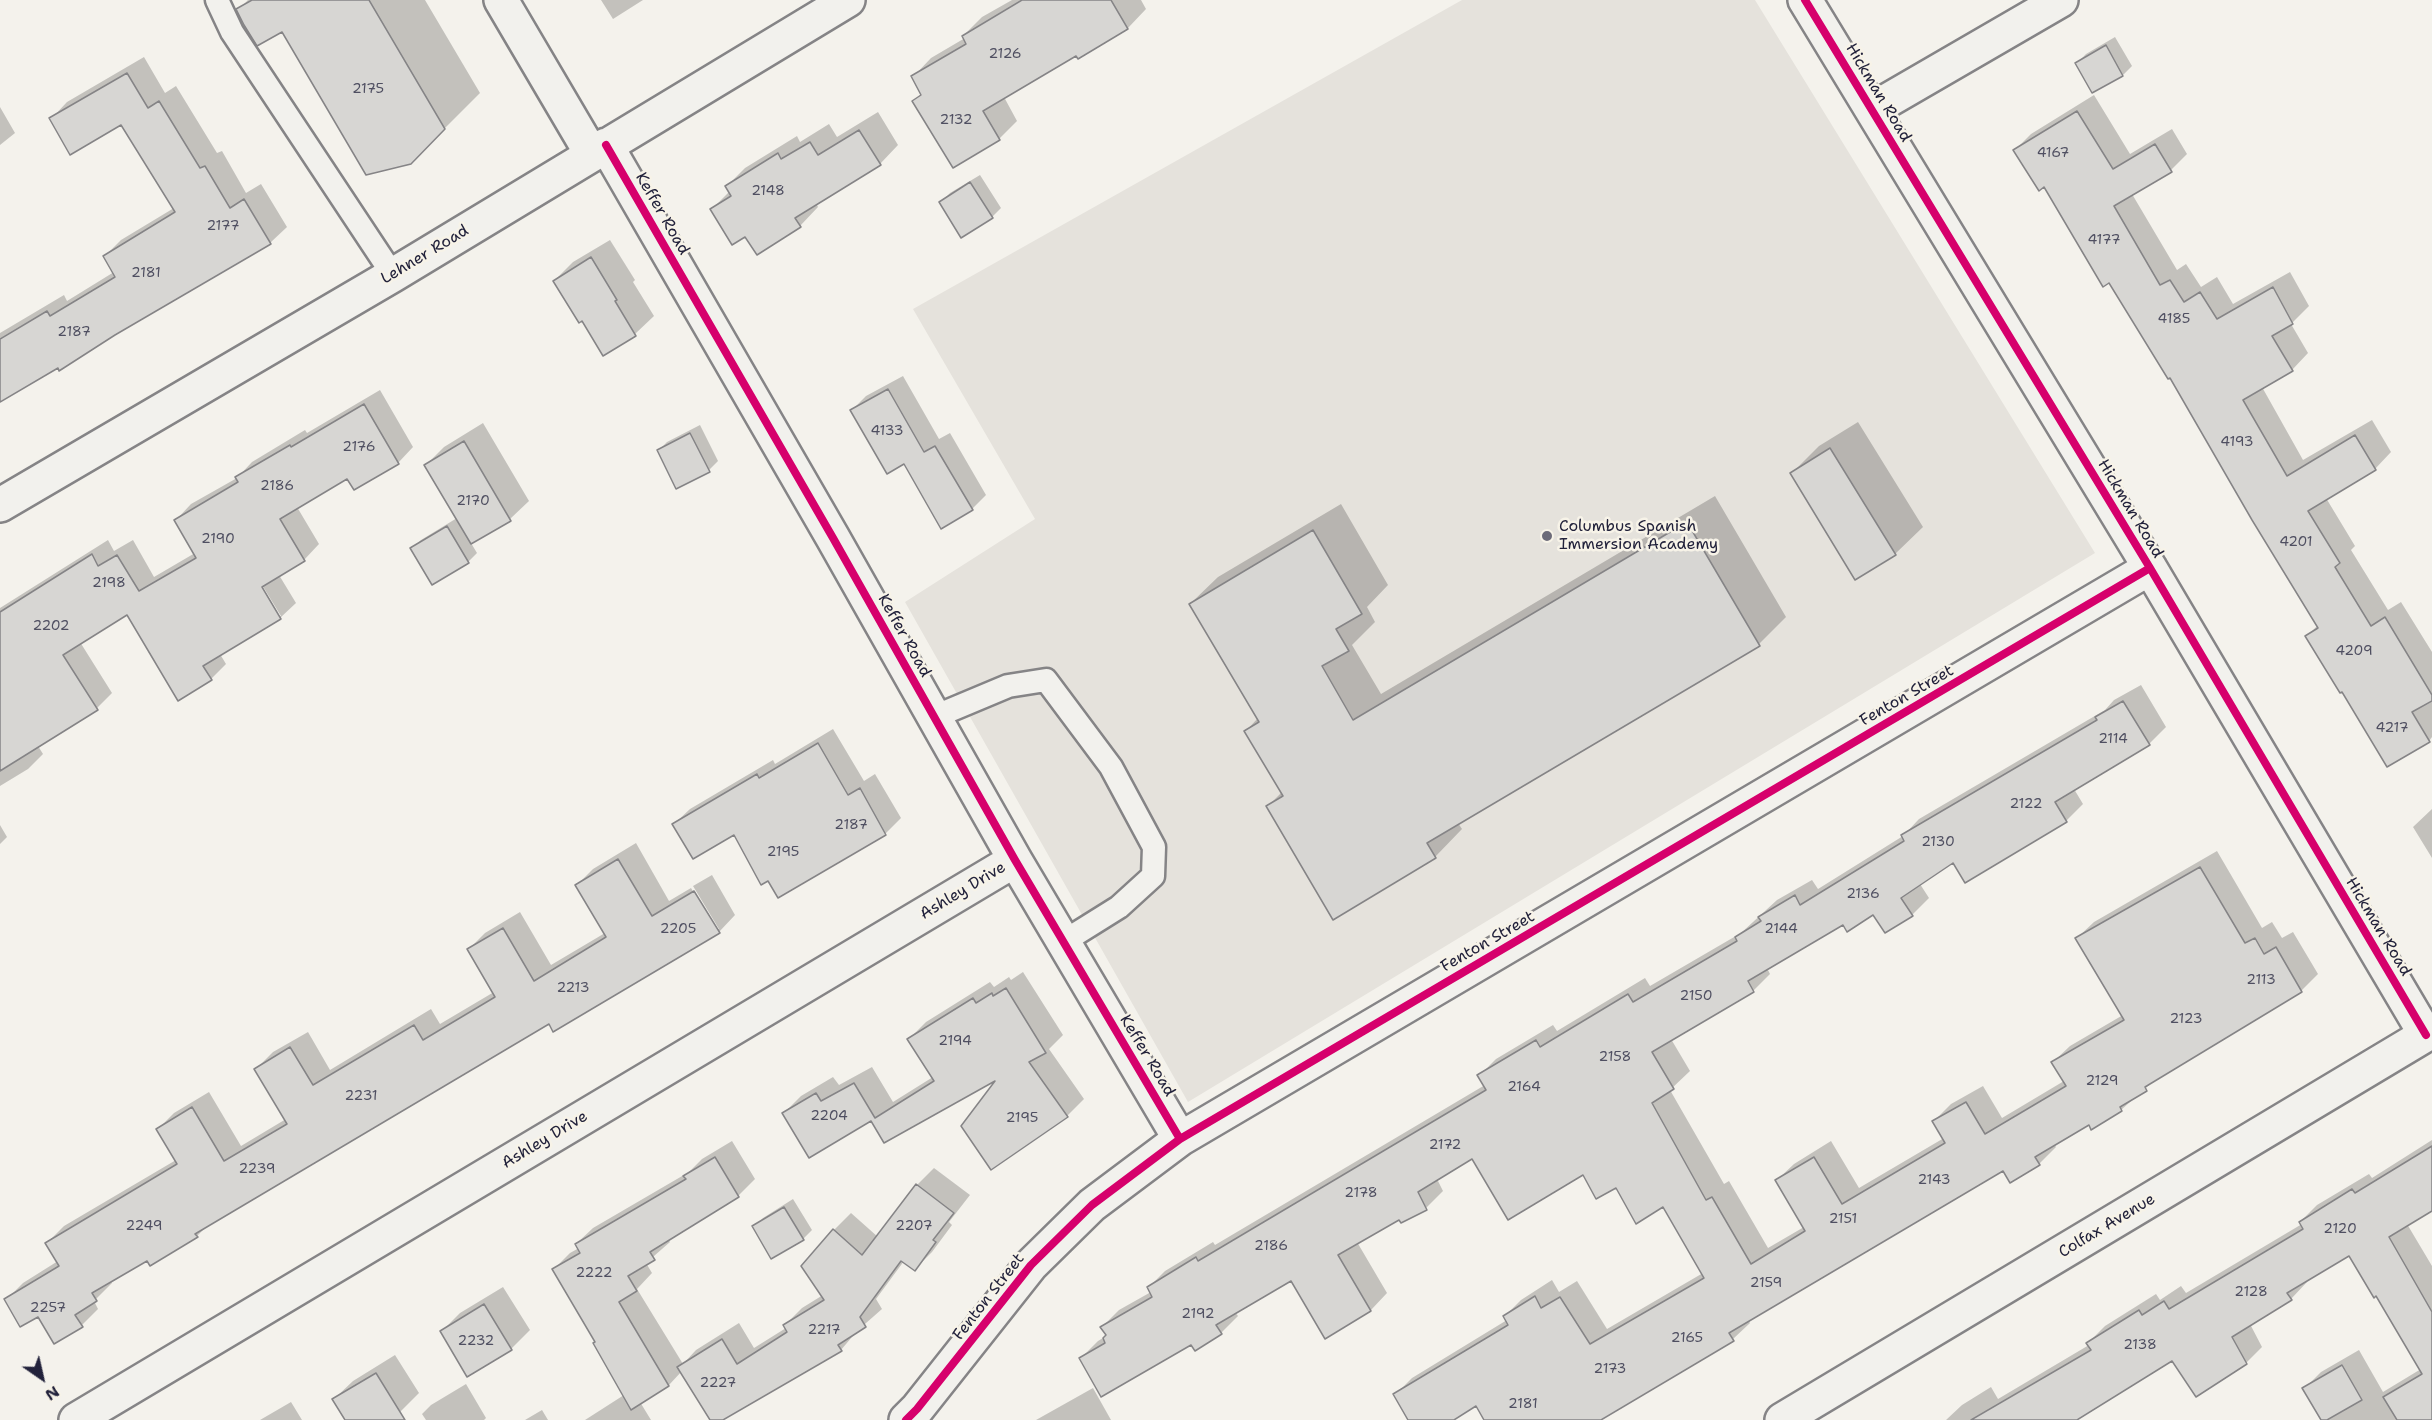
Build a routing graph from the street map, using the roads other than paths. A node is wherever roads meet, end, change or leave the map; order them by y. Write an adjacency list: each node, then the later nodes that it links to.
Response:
1 (217, 0): 8 (lane)
2 (501, 0): 7 (street, Keffer Road)
3 (848, 0): 7 (street, Lehner Road)
4 (1805, 0): 6 (street, Hickman Road)
5 (2061, 0): 6 (street)
6 (1873, 109): 10 (street, Hickman Road)
7 (598, 149): 8 (street, Lehner Road); 11 (street, Keffer Road)
8 (393, 275): 9 (street, Lehner Road)
9 (0, 505)
10 (2150, 568): 14 (street, Hickman Road); 15 (street, Fenton Street)
11 (934, 717): 12 (street, Keffer Road); 13 (lane)
12 (1015, 860): 13 (street, Keffer Road); 16 (street, Ashley Drive)
13 (1064, 942): 15 (street, Keffer Road)
14 (2429, 1033): 18 (street, Colfax Avenue)
15 (1180, 1139): 17 (street, Fenton Street)
16 (76, 1420)
17 (906, 1420)
18 (1782, 1420)

